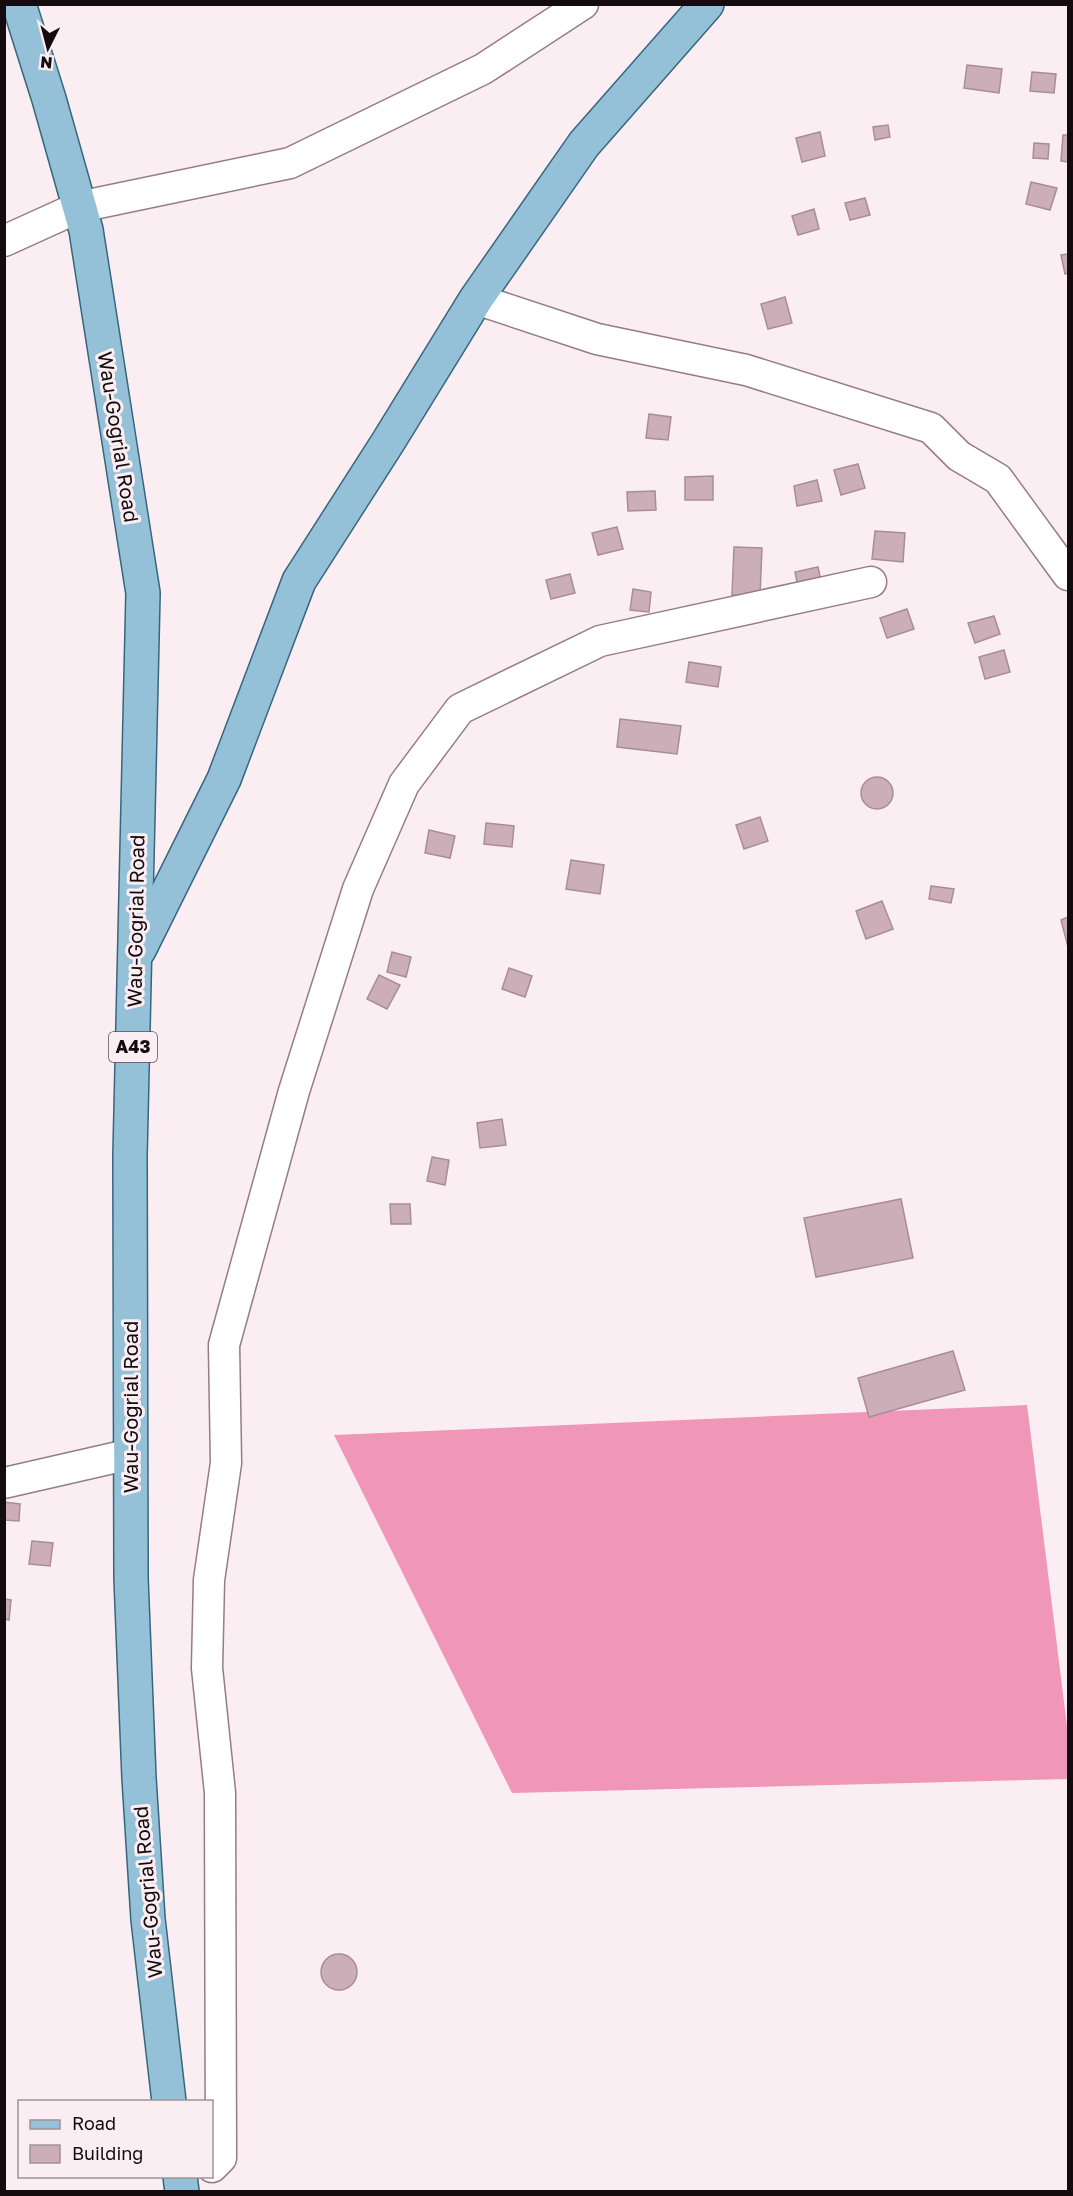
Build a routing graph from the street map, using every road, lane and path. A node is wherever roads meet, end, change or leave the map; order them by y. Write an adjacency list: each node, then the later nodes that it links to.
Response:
1 (19, 4): 4 (main road, Wau-Gogrial Road / A43)
2 (583, 4): 4 (street)
3 (707, 4): 6 (main road)
4 (79, 207): 5 (street); 9 (main road, Wau-Gogrial Road / A43)
5 (4, 241)
6 (476, 299): 7 (street); 9 (main road)
7 (1068, 575)
8 (871, 582): 13 (street)
9 (135, 957): 10 (main road, Wau-Gogrial Road / A43)
10 (131, 1454): 11 (street); 12 (main road, Wau-Gogrial Road / A43)
11 (4, 1483)
12 (169, 2100)
13 (213, 2166)
14 (199, 2178): 15 (street)
15 (183, 2192)

